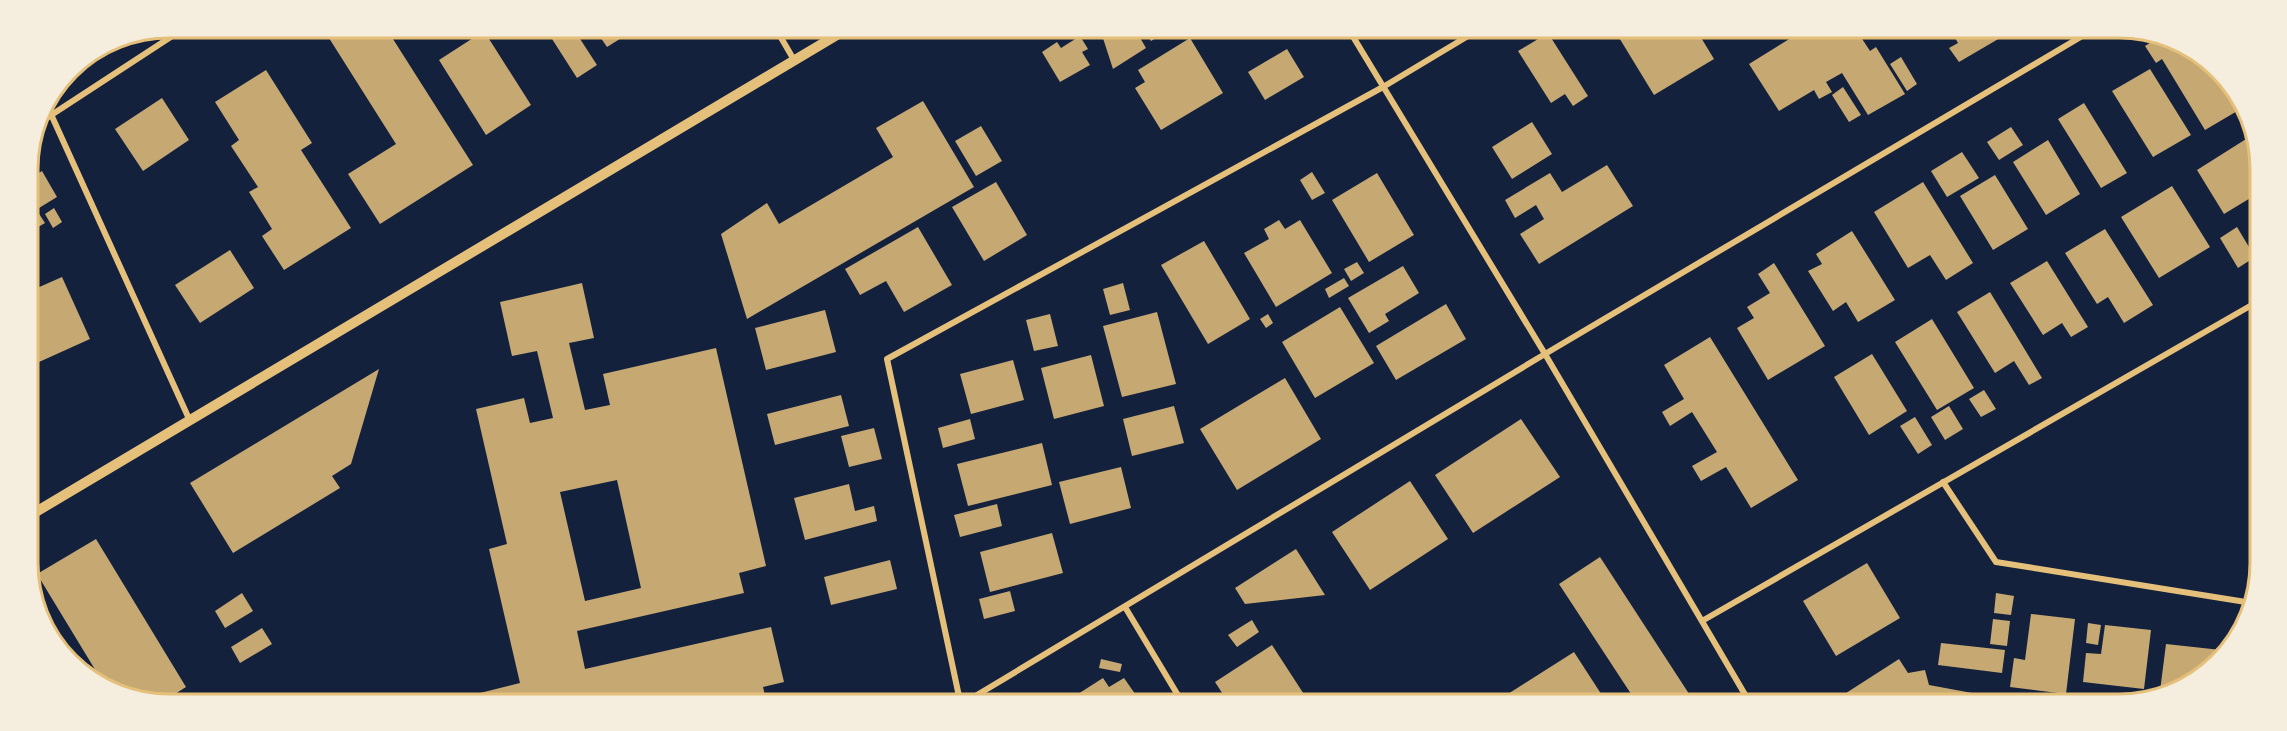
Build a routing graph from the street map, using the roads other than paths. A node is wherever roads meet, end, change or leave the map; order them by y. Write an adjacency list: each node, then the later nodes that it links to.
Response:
1 (169, 38): 10 (street)
2 (782, 38): 7 (street)
3 (832, 38): 7 (street)
4 (1354, 38): 8 (street)
5 (1465, 38): 8 (street)
6 (2079, 38): 13 (street)
7 (794, 60): 14 (street)
8 (1383, 87): 13 (street); 22 (street)
9 (50, 112): 10 (street)
10 (52, 116): 11 (street); 14 (street)
11 (47, 119)
12 (2250, 306): 15 (street)
13 (1545, 354): 18 (street); 19 (street)
14 (190, 421): 16 (street)
15 (1943, 482): 17 (street); 19 (street)
16 (38, 511)
17 (2243, 602)
18 (1125, 607): 20 (street); 23 (street)
19 (1702, 621): 21 (street)
20 (1177, 693)
21 (1744, 693)
22 (958, 694)
23 (979, 694)

